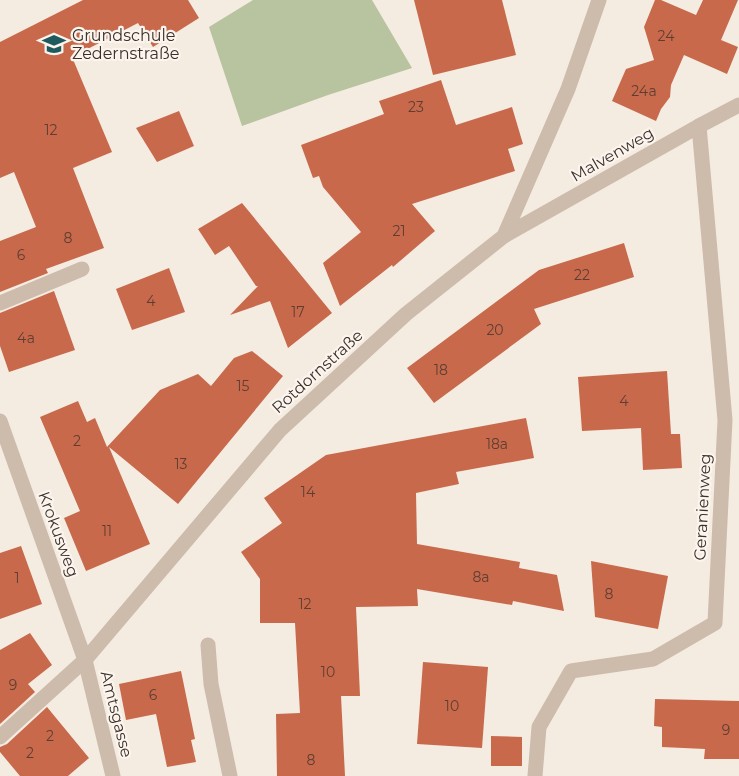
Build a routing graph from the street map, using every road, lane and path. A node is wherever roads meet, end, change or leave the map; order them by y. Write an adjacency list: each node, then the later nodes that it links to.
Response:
1 (599, 0): 4 (street, Rotdornstraße)
2 (739, 105): 3 (street, Malvenweg)
3 (699, 126): 4 (street, Malvenweg); 13 (street, Geranienweg)
4 (504, 236): 9 (street, Rotdornstraße)
5 (82, 269): 6 (street)
6 (0, 303)
7 (0, 421): 9 (street, Krokusweg)
8 (208, 645): 12 (street)
9 (85, 660): 10 (street, Rotdornstraße); 11 (street, Amtsgasse)
10 (0, 737)
11 (113, 776)
12 (230, 776)
13 (535, 776)

